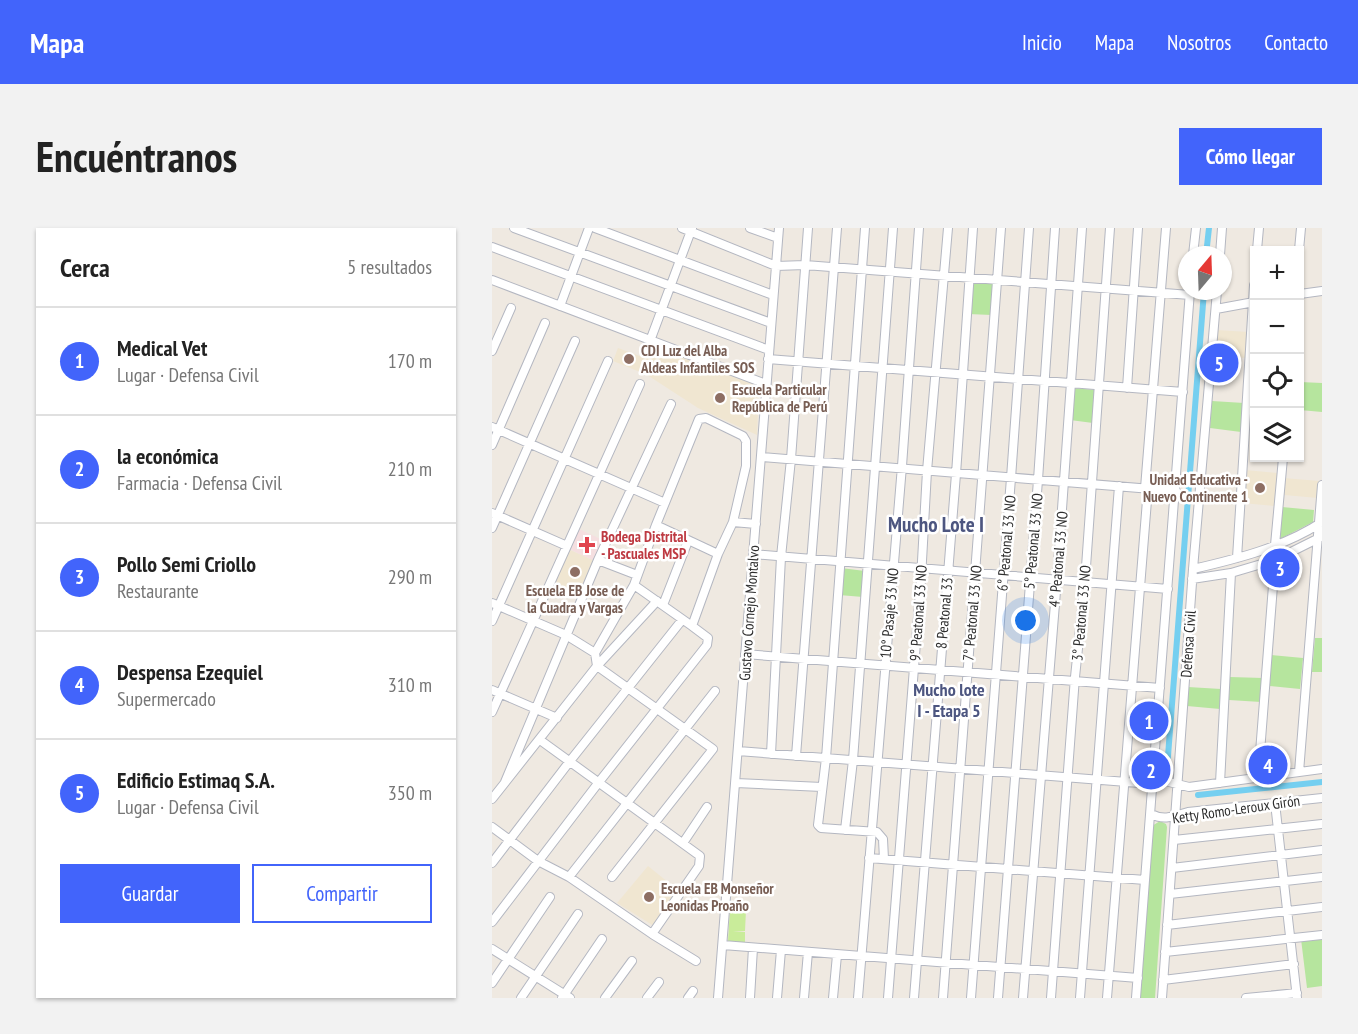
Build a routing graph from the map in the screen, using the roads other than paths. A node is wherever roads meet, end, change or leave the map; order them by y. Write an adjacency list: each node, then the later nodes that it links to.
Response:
1 (514, 228): 32 (street)
2 (589, 228): 32 (street)
3 (595, 228): 33 (street)
4 (682, 228): 25 (street)
5 (750, 228): 26 (street)
6 (779, 228): 26 (street, Gustavo Cornejo Montalvo)
7 (808, 228): 34 (street)
8 (837, 228): 36 (street)
9 (865, 228): 37 (street)
10 (892, 228): 38 (street)
11 (919, 228): 39 (street, 10° Pasaje 33 NO)
12 (948, 228): 41 (street, 9° Peatonal 33 NO)
13 (973, 228): 42 (street, 8 Peatonal 33)
14 (1001, 228): 44 (street, 7° Peatonal 33 NO)
15 (1029, 228): 45 (street, 6° Peatonal 33 NO)
16 (1055, 228): 46 (street, 5° Peatonal 33 NO)
17 (1082, 228): 48 (street, 4° Peatonal 33 NO)
18 (1110, 228): 49 (street, 3° Peatonal 33 NO)
19 (1138, 228): 50 (street)
20 (1166, 228): 52 (street)
21 (1196, 228): 27 (street)
22 (1222, 228): 28 (street)
23 (1259, 228): 29 (street)
24 (1301, 228): 30 (street)
25 (692, 230): 33 (street); 35 (street)
26 (778, 238): 35 (street, Gustavo Cornejo Montalvo)
27 (1194, 246)
28 (1221, 246)
29 (1257, 246)
30 (1299, 246)
31 (492, 247): 40 (street)
32 (580, 252): 40 (street); 47 (street)
33 (680, 260): 47 (street); 55 (street)
34 (805, 265): 35 (street); 36 (street); 71 (street)
35 (776, 266): 55 (street, Gustavo Cornejo Montalvo)
36 (834, 267): 37 (street); 72 (street)
37 (862, 270): 38 (street); 73 (street)
38 (889, 272): 39 (street); 74 (street)
39 (916, 274): 41 (street); 75 (street, 10° Pasaje 33 NO)
40 (571, 276): 59 (street); 62 (street)
41 (942, 276): 42 (street); 76 (street, 9° Peatonal 33 NO)
42 (969, 278): 44 (street); 77 (street, 8 Peatonal 33)
43 (492, 280): 59 (street)
44 (997, 280): 45 (street); 78 (street, 7° Peatonal 33 NO)
45 (1024, 282): 46 (street); 79 (street, 6° Peatonal 33 NO)
46 (1051, 284): 48 (street); 80 (street, 5° Peatonal 33 NO)
47 (671, 286): 62 (street); 64 (street)
48 (1078, 286): 49 (street); 83 (street, 4° Peatonal 33 NO)
49 (1106, 288): 50 (street); 84 (street, 3° Peatonal 33 NO)
50 (1133, 291): 52 (street); 85 (street)
51 (1322, 291): 54 (street)
52 (1161, 293): 53 (street); 86 (street)
53 (1178, 293)
54 (1304, 293)
55 (773, 295): 64 (street, Gustavo Cornejo Montalvo)
56 (1190, 300): 87 (street, Defensa Civil)
57 (1216, 300): 61 (street, Defensa Civil)
58 (1250, 303): 61 (street)
59 (560, 306): 66 (street)
60 (511, 308): 67 (street)
61 (1216, 309): 139 (street, Defensa Civil)
62 (662, 310): 66 (street); 68 (street)
63 (545, 323): 89 (street)
64 (771, 323): 68 (street, Gustavo Cornejo Montalvo)
65 (575, 341): 90 (street)
66 (650, 341): 82 (street)
67 (492, 351)
68 (769, 354): 71 (street); 82 (street, Gustavo Cornejo Montalvo)
69 (1251, 354): 131 (street)
70 (608, 360): 93 (street)
71 (796, 361): 72 (street); 94 (street)
72 (827, 364): 73 (street); 96 (street)
73 (855, 366): 74 (street); 97 (street)
74 (882, 368): 75 (street); 99 (street)
75 (909, 370): 76 (street); 101 (street, 10° Pasaje 33 NO)
76 (936, 372): 77 (street); 102 (street, 9° Peatonal 33 NO)
77 (962, 374): 78 (street); 104 (street, 8 Peatonal 33)
78 (990, 377): 79 (street); 105 (street, 7° Peatonal 33 NO)
79 (1017, 379): 80 (street); 106 (street, 6° Peatonal 33 NO)
80 (1044, 381): 83 (street); 107 (street, 5° Peatonal 33 NO)
81 (640, 384): 103 (street)
82 (766, 384): 92 (street, Gustavo Cornejo Montalvo)
83 (1072, 384): 84 (street); 108 (street, 4° Peatonal 33 NO)
84 (1100, 385): 85 (street); 109 (street, 3° Peatonal 33 NO)
85 (1127, 388): 86 (street)
86 (1154, 390): 87 (street); 113 (street)
87 (1184, 392): 114 (street, Defensa Civil)
88 (671, 404): 112 (street)
89 (495, 428): 90 (street); 91 (street)
90 (530, 443): 93 (street); 116 (street)
91 (492, 445)
92 (761, 457): 94 (street); 100 (street, Gustavo Cornejo Montalvo)
93 (564, 459): 103 (street); 122 (street)
94 (791, 459): 96 (street); 130 (street)
95 (1283, 462): 126 (street)
96 (819, 463): 97 (street); 132 (street)
97 (848, 465): 99 (street); 135 (street)
98 (746, 466): 100 (street); 115 (street); 117 (street)
99 (873, 467): 101 (street); 136 (street)
100 (760, 468): 119 (street, Gustavo Cornejo Montalvo)
101 (902, 470): 102 (street); 137 (street, 10° Pasaje 33 NO)
102 (927, 471): 104 (street); 138 (street, 9° Peatonal 33 NO)
103 (599, 474): 112 (street); 127 (street)
104 (956, 474): 105 (street); 140 (street, 8 Peatonal 33)
105 (982, 476): 106 (street); 141 (street, 7° Peatonal 33 NO)
106 (1011, 478): 107 (street); 144 (street, 6° Peatonal 33 NO)
107 (1038, 480): 108 (street); 145 (street, 5° Peatonal 33 NO)
108 (1064, 483): 109 (street); 146 (street, 4° Peatonal 33 NO)
109 (1092, 484): 111 (street); 148 (street, 3° Peatonal 33 NO)
110 (1322, 484): 118 (street)
111 (1119, 486): 113 (street); 149 (street)
112 (631, 488): 115 (street); 133 (street)
113 (1146, 488): 114 (street); 151 (street)
114 (1176, 491): 152 (street, Defensa Civil)
115 (665, 503): 120 (street)
116 (495, 515): 121 (street); 122 (street)
117 (733, 522): 119 (street); 128 (street)
118 (1320, 523): 123 (street); 124 (street)
119 (756, 524): 129 (street, Gustavo Cornejo Montalvo)
120 (656, 525): 125 (street); 143 (street)
121 (492, 528)
122 (532, 531): 127 (street); 154 (street)
123 (1305, 532): 124 (street); 126 (street)
124 (1316, 540): 134 (street); 200 (street)
125 (688, 541): 128 (street); 153 (street)
126 (1275, 545): 131 (street)
127 (567, 546): 157 (street)
128 (718, 554): 158 (street)
129 (753, 555): 130 (street); 161 (street, Gustavo Cornejo Montalvo)
130 (781, 557): 132 (street); 162 (street)
131 (1237, 558): 139 (street)
132 (812, 559): 135 (street); 163 (street)
133 (598, 560): 143 (street); 159 (street)
134 (1275, 560): 142 (street); 204 (street)
135 (840, 562): 136 (street); 164 (street)
136 (867, 564): 137 (street); 165 (street)
137 (893, 566): 138 (street); 166 (street, 10° Pasaje 33 NO)
138 (921, 568): 140 (street); 168 (street, 9° Peatonal 33 NO)
139 (1193, 568): 147 (street, Defensa Civil)
140 (948, 570): 141 (street); 169 (street, 8 Peatonal 33)
141 (976, 573): 144 (street); 170 (street, 7° Peatonal 33 NO)
142 (1231, 573): 147 (street); 210 (street)
143 (637, 575): 150 (street)
144 (1003, 575): 145 (street); 171 (street, 6° Peatonal 33 NO)
145 (1029, 577): 146 (street); 172 (street, 5° Peatonal 33 NO)
146 (1057, 579): 148 (street); 173 (street, 4° Peatonal 33 NO)
147 (1192, 579): 212 (street, Defensa Civil)
148 (1085, 581): 149 (street); 174 (street, 3° Peatonal 33 NO)
149 (1111, 584): 151 (street); 175 (street)
150 (634, 585): 153 (street); 160 (street)
151 (1140, 587): 152 (street); 176 (street)
152 (1168, 589): 177 (street, Defensa Civil)
153 (660, 603): 155 (street); 167 (street)
154 (495, 604): 156 (street); 157 (street)
155 (682, 620): 158 (street); 178 (street)
156 (492, 621)
157 (533, 621): 159 (street); 180 (street)
158 (692, 626): 182 (street)
159 (566, 635): 160 (street); 181 (street)
160 (595, 653): 167 (street)
161 (745, 654): 162 (street); 187 (street, Gustavo Cornejo Montalvo)
162 (776, 656): 163 (street); 188 (street)
163 (805, 658): 164 (street); 189 (street)
164 (833, 660): 165 (street); 190 (street)
165 (860, 663): 166 (street); 191 (street)
166 (885, 665): 168 (street); 193 (street, 10° Pasaje 33 NO)
167 (597, 666): 178 (street); 184 (street)
168 (914, 667): 169 (street); 194 (street, 9° Peatonal 33 NO)
169 (939, 669): 170 (street); 195 (street, 8 Peatonal 33)
170 (968, 672): 171 (street); 196 (street, 7° Peatonal 33 NO)
171 (995, 674): 172 (street); 198 (street, 6° Peatonal 33 NO)
172 (1022, 676): 173 (street); 199 (street, 5° Peatonal 33 NO)
173 (1048, 678): 174 (street); 201 (street, 4° Peatonal 33 NO)
174 (1075, 681): 175 (street); 202 (street, 3° Peatonal 33 NO)
175 (1103, 683): 176 (street); 203 (street)
176 (1131, 685): 177 (street); 206 (street)
177 (1160, 688): 211 (street, Defensa Civil)
178 (628, 689): 182 (street); 192 (street)
179 (715, 691): 185 (street)
180 (496, 692): 181 (street); 183 (street)
181 (536, 709): 184 (street); 208 (street)
182 (657, 710): 185 (street); 207 (street)
183 (492, 712)
184 (557, 718): 186 (street)
185 (685, 729): 216 (street); 221 (street)
186 (540, 740): 192 (street); 208 (street)
187 (738, 751): 188 (street, Ketty Romo-Leroux Girón); 209 (street, Gustavo Cornejo Montalvo)
188 (771, 754): 189 (street, Ketty Romo-Leroux Girón)
189 (796, 756): 190 (street, Ketty Romo-Leroux Girón)
190 (826, 758): 191 (street, Ketty Romo-Leroux Girón); 213 (street)
191 (853, 760): 193 (street, Ketty Romo-Leroux Girón); 225 (street)
192 (570, 761): 207 (street); 227 (street)
193 (877, 762): 194 (street, Ketty Romo-Leroux Girón); 226 (street, 10° Pasaje 33 NO)
194 (906, 764): 195 (street, Ketty Romo-Leroux Girón); 235 (street, 9° Peatonal 33 NO)
195 (932, 766): 196 (street, Ketty Romo-Leroux Girón); 237 (street, 8 Peatonal 33)
196 (960, 768): 198 (street, Ketty Romo-Leroux Girón); 238 (street, 7° Peatonal 33 NO)
197 (1322, 769): 200 (street, Ketty Romo-Leroux Girón)
198 (988, 770): 199 (street, Ketty Romo-Leroux Girón); 239 (street, 6° Peatonal 33 NO)
199 (1015, 772): 201 (street, Ketty Romo-Leroux Girón); 241 (street, 5° Peatonal 33 NO)
200 (1299, 772): 204 (street, Ketty Romo-Leroux Girón)
201 (1040, 774): 202 (street, Ketty Romo-Leroux Girón); 242 (street, 4° Peatonal 33 NO)
202 (1068, 776): 203 (street, Ketty Romo-Leroux Girón); 243 (street, 3° Peatonal 33 NO)
203 (1096, 778): 206 (street, Ketty Romo-Leroux Girón); 244 (street)
204 (1258, 778): 210 (street, Ketty Romo-Leroux Girón)
205 (492, 780): 208 (street)
206 (1124, 780): 211 (street, Ketty Romo-Leroux Girón); 248 (street)
207 (599, 782): 216 (street); 234 (street)
208 (504, 783): 215 (street)
209 (736, 783): 213 (street); 262 (street, Gustavo Cornejo Montalvo)
210 (1220, 783): 212 (street, Ketty Romo-Leroux Girón)
211 (1152, 784): 212 (street, Ketty Romo-Leroux Girón); 219 (street, Defensa Civil)
212 (1178, 786): 220 (street, Defensa Civil)
213 (822, 788): 225 (street)
214 (1322, 798): 217 (street, Ketty Romo-Leroux Girón)
215 (492, 799)
216 (627, 802): 221 (street); 245 (street)
217 (1275, 803): 220 (street, Ketty Romo-Leroux Girón); 224 (street)
218 (707, 807): 229 (street)
219 (1151, 814): 220 (street, Ketty Romo-Leroux Girón); 249 (street, Defensa Civil)
220 (1176, 816): 228 (street, Defensa Civil)
221 (655, 822): 229 (street); 246 (street)
222 (1322, 824): 224 (street)
223 (492, 827): 227 (street)
224 (1278, 828): 228 (street); 231 (street)
225 (845, 830): 226 (street)
226 (872, 830): 232 (street, 10° Pasaje 33 NO); 233 (street)
227 (510, 840): 234 (street); 236 (street)
228 (1174, 840): 240 (street, Defensa Civil)
229 (683, 843): 258 (street)
230 (1322, 850): 231 (street)
231 (1281, 855): 240 (street); 250 (street)
232 (869, 858): 233 (street); 269 (street, 10° Pasaje 33 NO)
233 (884, 859): 235 (street)
234 (538, 861): 245 (street); 256 (street)
235 (899, 861): 237 (street); 271 (street, 9° Peatonal 33 NO)
236 (492, 863)
237 (924, 863): 238 (street); 274 (street, 8 Peatonal 33)
238 (953, 865): 239 (street); 275 (street, 7° Peatonal 33 NO)
239 (981, 867): 241 (street); 277 (street, 6° Peatonal 33 NO)
240 (1172, 868): 251 (street, Defensa Civil)
241 (1007, 869): 242 (street); 278 (street, 5° Peatonal 33 NO)
242 (1033, 871): 243 (street); 279 (street, 4° Peatonal 33 NO)
243 (1060, 874): 244 (street); 280 (street, 3° Peatonal 33 NO)
244 (1089, 876): 248 (street); 282 (street)
245 (568, 877): 258 (street)
246 (612, 877)
247 (1322, 877): 250 (street)
248 (1116, 878): 249 (street); 283 (street)
249 (1145, 880): 284 (street, Defensa Civil)
250 (1284, 881): 251 (street); 254 (street)
251 (1170, 894): 257 (street, Defensa Civil)
252 (550, 897): 270 (street)
253 (1322, 907): 254 (street)
254 (1287, 911): 257 (street); 260 (street)
255 (578, 914): 281 (street)
256 (492, 922)
257 (1167, 925): 267 (street, Defensa Civil)
258 (652, 934): 273 (street)
259 (1322, 935): 260 (street)
260 (1291, 938): 267 (street); 276 (street)
261 (602, 939): 289 (street)
262 (723, 945): 263 (street); 293 (street, Gustavo Cornejo Montalvo)
263 (753, 948): 265 (street); 294 (street)
264 (492, 949): 270 (street)
265 (781, 950): 266 (street); 295 (street)
266 (808, 952): 268 (street); 296 (street)
267 (1165, 952): 285 (street, Defensa Civil)
268 (837, 955): 269 (street); 297 (street)
269 (862, 957): 271 (street); 298 (street, 10° Pasaje 33 NO)
270 (507, 959): 281 (street); 287 (street)
271 (891, 959): 274 (street); 299 (street, 9° Peatonal 33 NO)
272 (632, 961): 291 (street)
273 (696, 961)
274 (917, 961): 275 (street); 300 (street, 8 Peatonal 33)
275 (945, 963): 277 (street); 301 (street, 7° Peatonal 33 NO)
276 (1294, 964): 285 (street); 288 (street)
277 (974, 965): 278 (street); 302 (street, 6° Peatonal 33 NO)
278 (1000, 968): 279 (street); 303 (street, 5° Peatonal 33 NO)
279 (1025, 970): 280 (street); 304 (street, 4° Peatonal 33 NO)
280 (1053, 972): 282 (street); 305 (street, 3° Peatonal 33 NO)
281 (535, 974): 289 (street); 290 (street)
282 (1082, 974): 283 (street); 306 (street)
283 (1109, 976): 284 (street); 307 (street)
284 (1138, 978): 308 (street, Defensa Civil)
285 (1163, 980): 309 (street, Defensa Civil)
286 (659, 982): 292 (street)
287 (492, 983)
288 (1297, 995): 310 (street)
289 (566, 997)
290 (521, 998)
291 (605, 998)
292 (647, 998)
293 (718, 998)
294 (750, 998)
295 (777, 998)
296 (804, 998)
297 (833, 998)
298 (858, 998)
299 (888, 998)
300 (914, 998)
301 (943, 998)
302 (971, 998)
303 (998, 998)
304 (1023, 998)
305 (1051, 998)
306 (1080, 998)
307 (1107, 998)
308 (1136, 998)
309 (1162, 998)
310 (1246, 998)

